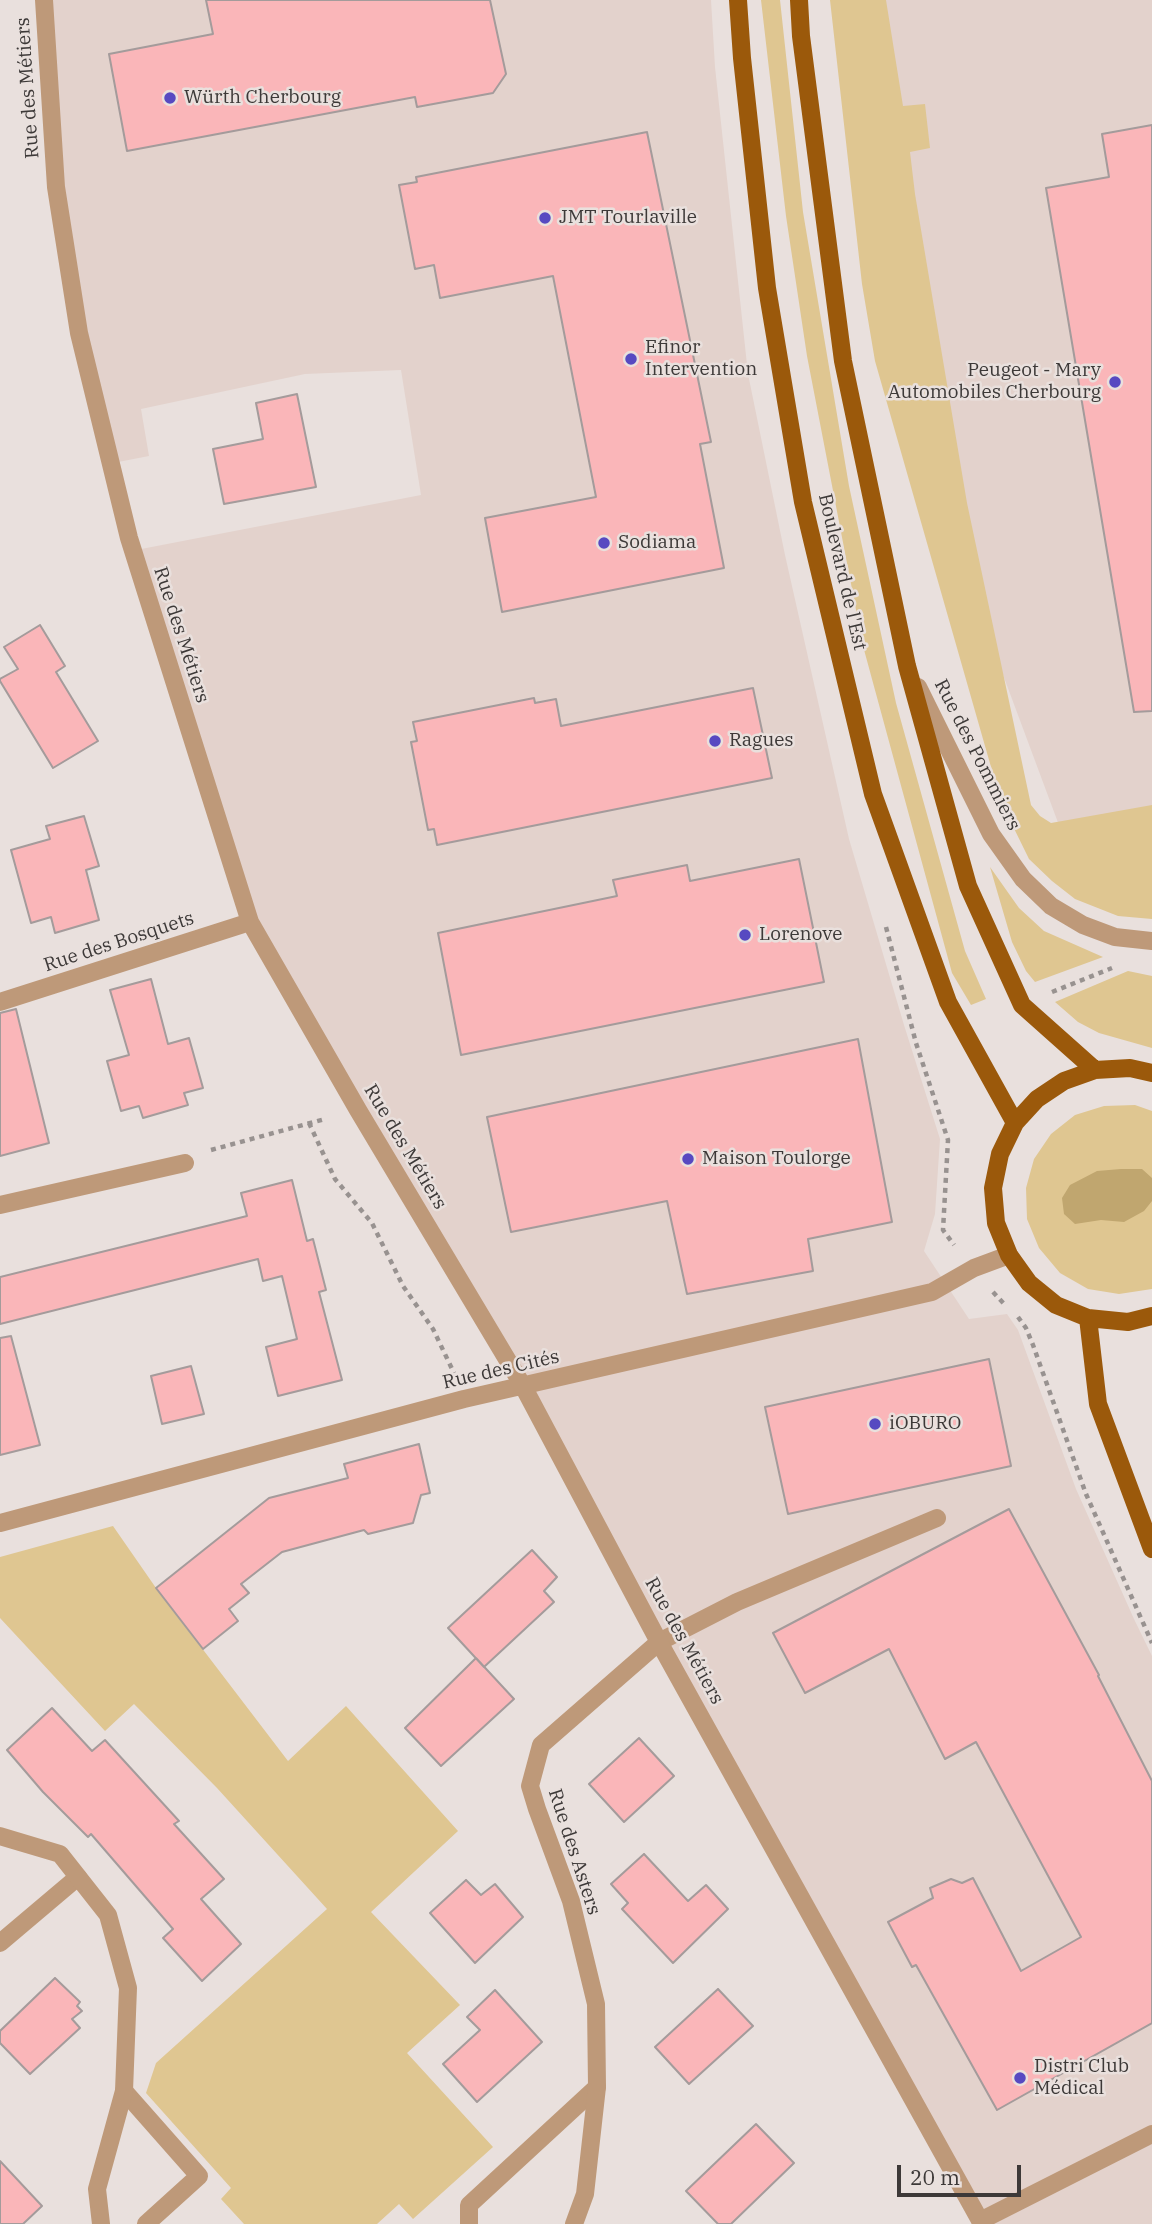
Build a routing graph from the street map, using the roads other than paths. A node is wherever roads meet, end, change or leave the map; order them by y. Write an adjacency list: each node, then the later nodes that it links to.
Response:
1 (44, 0): 5 (street, Rue des Métiers)
2 (738, 0): 10 (main road, Boulevard de l'Est)
3 (799, 0): 4 (main road)
4 (907, 666): 6 (street, Rue des Pommiers); 8 (main road)
5 (250, 922): 7 (street, Rue des Bosquets); 16 (street, Rue des Métiers)
6 (1152, 941)
7 (0, 1002)
8 (1094, 1070): 9 (main road); 10 (main road)
9 (1152, 1073)
10 (1015, 1123): 13 (main road)
11 (186, 1163): 12 (street)
12 (0, 1205)
13 (1009, 1255): 15 (main road); 16 (street, Rue des Cités)
14 (1152, 1316): 15 (main road)
15 (1088, 1318): 19 (main road)
16 (523, 1386): 18 (street, Rue des Cités); 20 (street, Rue des Métiers)
17 (937, 1518): 20 (street, Rue des Asters)
18 (0, 1523)
19 (1152, 1549)
20 (659, 1642): 24 (street, Rue des Asters); 27 (street, Rue des Métiers)
21 (0, 1836): 22 (street)
22 (78, 1877): 23 (street); 25 (street)
23 (0, 1943)
24 (597, 2087): 30 (street); 31 (street, Rue des Asters)
25 (124, 2091): 28 (street); 29 (street)
26 (1152, 2134): 27 (street)
27 (981, 2222)
28 (101, 2224)
29 (146, 2224)
30 (470, 2224)
31 (575, 2224)

